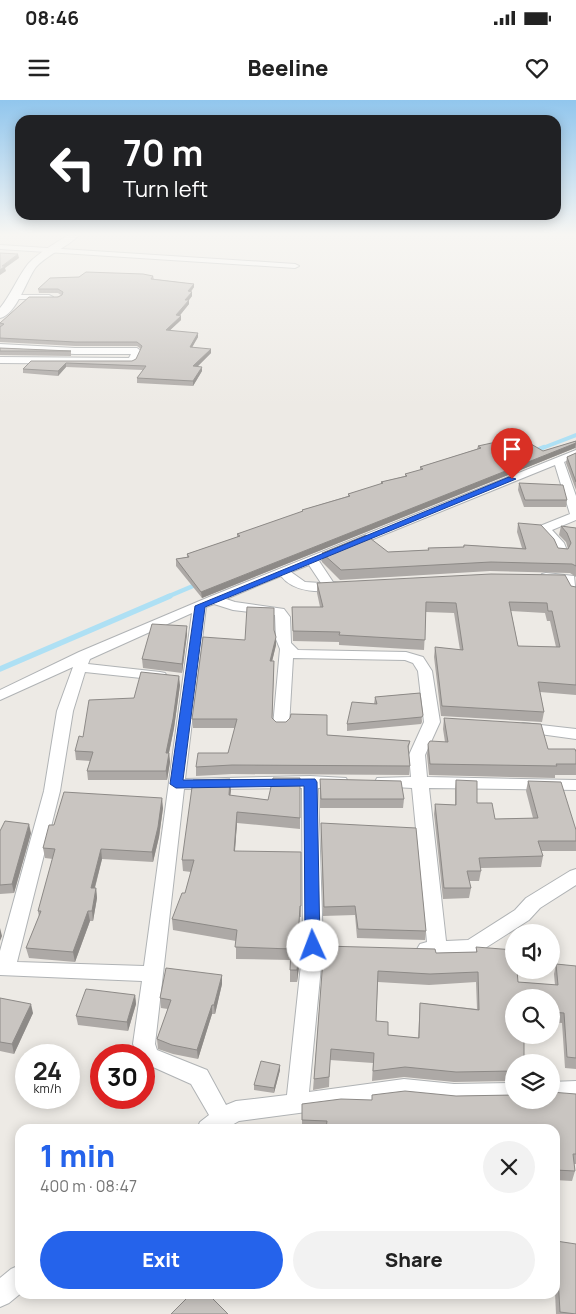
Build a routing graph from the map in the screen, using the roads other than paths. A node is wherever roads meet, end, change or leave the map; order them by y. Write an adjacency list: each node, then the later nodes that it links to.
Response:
1 (17, 293): 2 (street)
2 (15, 297): 3 (street); 4 (street)
3 (58, 297)
4 (0, 315)
5 (0, 347): 6 (street)
6 (0, 360)
7 (576, 453): 8 (street)
8 (558, 460): 9 (street); 11 (street)
9 (497, 485): 10 (street); 13 (street)
10 (523, 486)
11 (576, 515): 12 (street)
12 (562, 554)
13 (312, 560): 14 (street); 17 (street)
14 (284, 571): 17 (street); 19 (street)
15 (537, 577): 18 (street)
16 (349, 586): 17 (street)
17 (330, 587)
18 (576, 592)
19 (216, 600): 20 (street); 21 (street)
20 (200, 606): 22 (street); 23 (street)
21 (286, 650): 25 (street); 27 (street)
22 (82, 661): 23 (street); 24 (street); 37 (street)
23 (191, 680): 32 (street)
24 (0, 696)
25 (432, 722): 26 (street); 31 (street)
26 (450, 723)
27 (281, 726)
28 (506, 727): 29 (street)
29 (576, 734)
30 (310, 782): 31 (street); 32 (street); 41 (street)
31 (419, 782): 33 (street); 36 (street)
32 (176, 784): 37 (street)
33 (576, 785)
34 (576, 876): 36 (street)
35 (409, 949): 36 (street)
36 (437, 950)
37 (153, 974): 42 (street)
38 (576, 1091): 39 (street)
39 (560, 1092)
40 (505, 1093): 41 (street)
41 (297, 1103): 42 (street)
42 (215, 1123)
43 (15, 1282): 44 (street)
44 (0, 1294)

